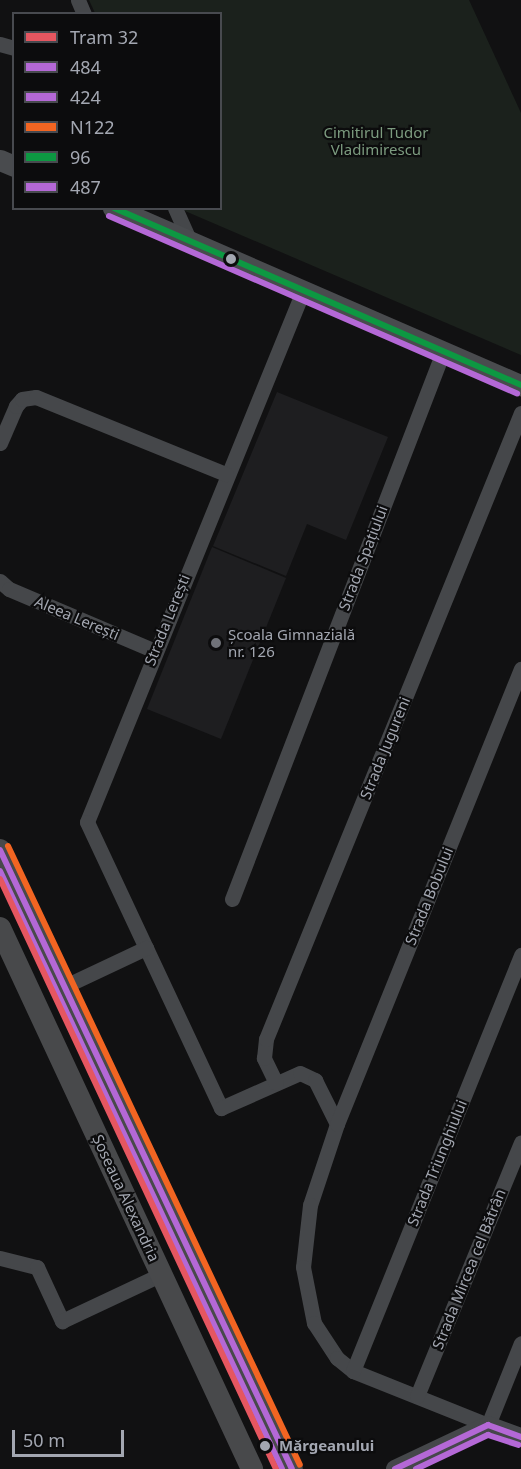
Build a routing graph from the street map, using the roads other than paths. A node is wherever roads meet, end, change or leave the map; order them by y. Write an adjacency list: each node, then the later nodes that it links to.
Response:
1 (118, 210): 3 (main road)
2 (176, 210): 3 (street)
3 (190, 241): 4 (main road)
4 (303, 291): 5 (main road); 9 (street, Strada Lerești)
5 (443, 352): 6 (main road); 14 (street, Strada Spațiului)
6 (521, 385)
7 (521, 413): 19 (street, Strada Jugureni)
8 (0, 443): 9 (street)
9 (226, 474): 11 (street, Strada Lerești)
10 (0, 581): 11 (street, Aleea Lerești)
11 (155, 651): 16 (street, Strada Lerești)
12 (521, 669): 20 (street, Strada Bobului)
13 (0, 850): 18 (main road)
14 (232, 899)
15 (0, 928): 23 (main road, Șoseaua Alexandria)
16 (146, 948): 18 (street); 19 (street, Strada Lerești)
17 (521, 955): 25 (street, Strada Triunghiului)
18 (63, 987): 30 (main road)
19 (276, 1083): 20 (street, Strada Lerești)
20 (337, 1124): 25 (street)
21 (521, 1142): 26 (street, Strada Mircea cel Bătrân)
22 (0, 1258): 23 (street)
23 (162, 1274): 29 (main road, Șoseaua Alexandria)
24 (521, 1343): 27 (street)
25 (353, 1371): 26 (street)
26 (417, 1396): 27 (street)
27 (488, 1425): 28 (street); 31 (street)
28 (521, 1437)
29 (252, 1469)
30 (292, 1469)
31 (395, 1469)

